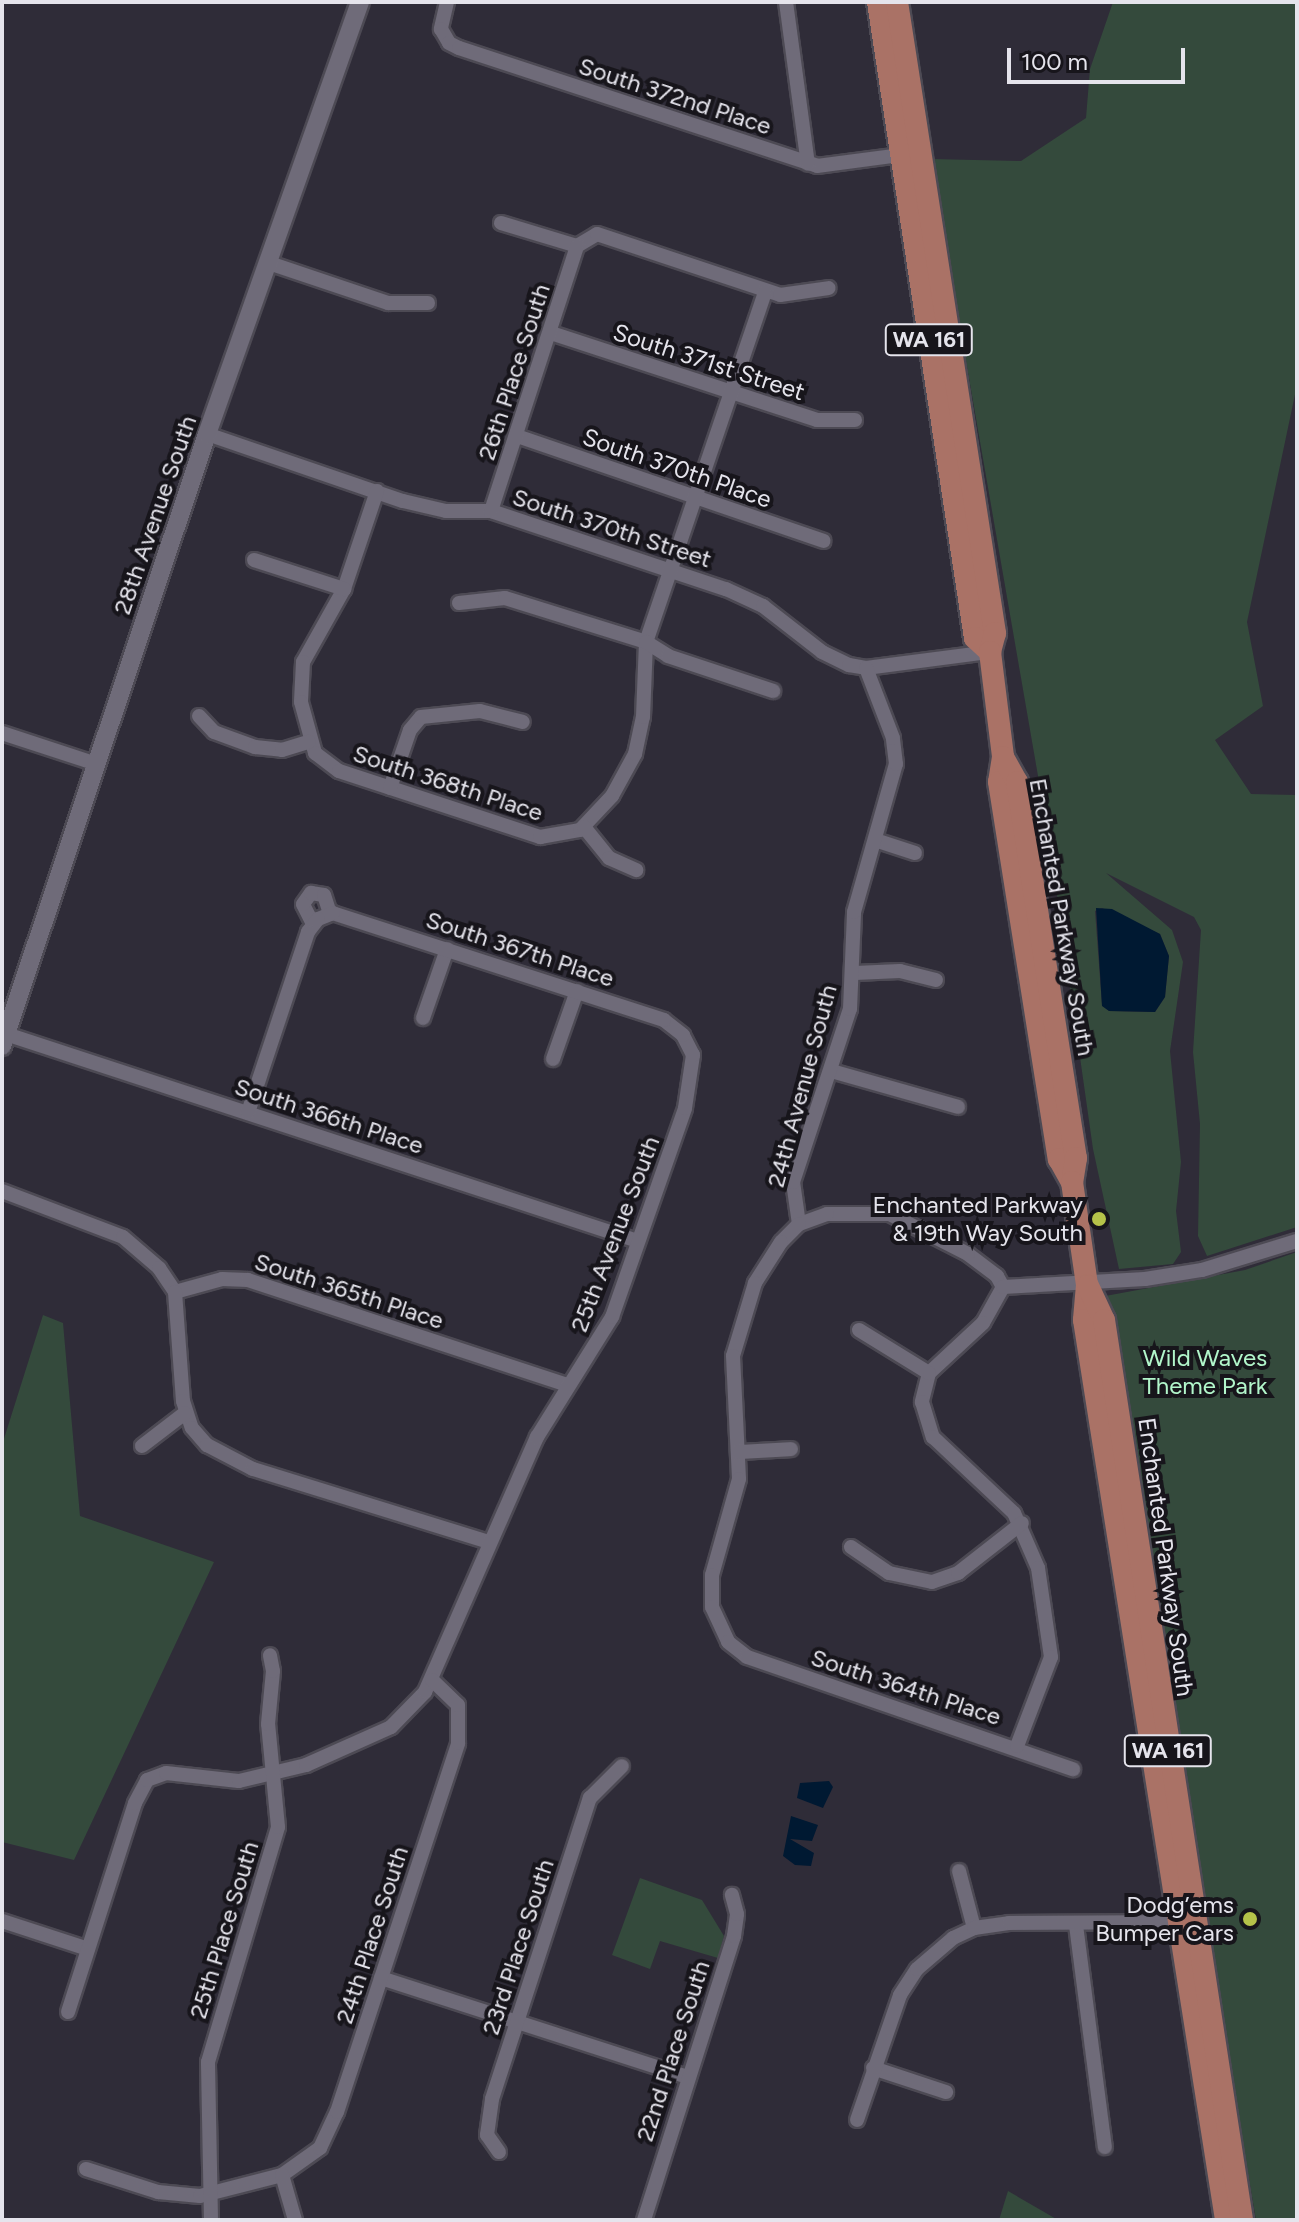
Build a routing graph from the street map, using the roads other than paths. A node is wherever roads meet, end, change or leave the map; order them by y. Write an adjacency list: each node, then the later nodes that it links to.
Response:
1 (360, 2): 9 (street, 28th Avenue South)
2 (447, 2): 6 (street, South 372nd Place)
3 (786, 2): 6 (street)
4 (889, 11): 5 (main road, Enchanted Parkway South / WA 161); 27 (main road, Enchanted Parkway South / WA 161)
5 (901, 155): 6 (street, South 372nd Place); 27 (main road, Enchanted Parkway South / WA 161)
6 (808, 164)
7 (501, 223): 8 (street)
8 (577, 246): 11 (street); 13 (street, 26th Place South)
9 (269, 263): 12 (street); 16 (street, 28th Avenue South)
10 (829, 288): 11 (street)
11 (765, 292): 14 (street)
12 (428, 303)
13 (551, 333): 14 (street, South 371st Street); 17 (street, 26th Place South)
14 (731, 392): 15 (street, South 371st Street); 19 (street)
15 (855, 420)
16 (207, 434): 18 (street, South 370th Street); 34 (street, 28th Avenue South)
17 (517, 436): 19 (street, South 370th Place); 20 (street, 26th Place South)
18 (377, 491): 20 (street, South 370th Street); 24 (street)
19 (695, 497): 21 (street, South 370th Place); 23 (street)
20 (491, 511): 23 (street, South 370th Street)
21 (824, 541)
22 (254, 560): 24 (street)
23 (669, 570): 26 (street); 28 (street, South 370th Street)
24 (344, 589): 33 (street)
25 (459, 603): 26 (street)
26 (646, 642): 29 (street); 36 (street)
27 (990, 652): 28 (street, South 370th Street); 55 (main road, Enchanted Parkway South / WA 161)
28 (866, 668): 37 (street, 24th Avenue South)
29 (773, 691)
30 (199, 716): 33 (street)
31 (523, 722): 35 (street)
32 (2, 733): 34 (street)
33 (309, 742): 35 (street, South 368th Place)
34 (97, 764): 45 (street, 28th Avenue South)
35 (390, 788): 36 (street, South 368th Place)
36 (584, 827): 39 (street)
37 (875, 840): 38 (street); 41 (street, 24th Avenue South)
38 (915, 853)
39 (636, 870)
40 (447, 949): 43 (street, South 367th Place); 44 (street); 50 (street, South 367th Place)
41 (855, 973): 42 (street); 48 (street, 24th Avenue South)
42 (936, 980)
43 (577, 991): 46 (street, South 367th Place); 47 (street)
44 (423, 1018)
45 (4, 1040): 50 (street, South 366th Place)
46 (693, 1055): 53 (street, 25th Avenue South)
47 (553, 1059)
48 (831, 1071): 49 (street); 52 (street, 24th Avenue South)
49 (958, 1107)
50 (248, 1112): 53 (street, South 366th Place)
51 (2, 1191): 57 (street)
52 (799, 1224): 56 (street); 64 (street, 24th Avenue South)
53 (638, 1241): 60 (street, 25th Avenue South)
54 (1297, 1241): 55 (street)
55 (1087, 1285): 56 (street); 78 (main road, Enchanted Parkway South / WA 161); 83 (main road, Enchanted Parkway South / WA 161)
56 (1003, 1287): 59 (street)
57 (175, 1292): 60 (street, South 365th Place); 61 (street)
58 (859, 1330): 59 (street)
59 (929, 1373): 65 (street)
60 (567, 1385): 66 (street, 25th Avenue South)
61 (185, 1413): 62 (street); 66 (street)
62 (142, 1446)
63 (791, 1449): 64 (street)
64 (738, 1452): 68 (street, 24th Avenue South)
65 (1022, 1523): 67 (street); 71 (street)
66 (489, 1542): 70 (street, 25th Avenue South)
67 (851, 1547)
68 (728, 1642): 71 (street, South 364th Place)
69 (270, 1655): 74 (street, 25th Place South)
70 (432, 1680): 74 (street, 25th Avenue South); 82 (street, 24th Place South)
71 (1017, 1746): 73 (street, South 364th Place)
72 (622, 1766): 85 (street, 23rd Place South)
73 (1073, 1769)
74 (275, 1774): 81 (street, 25th Avenue South); 94 (street, 25th Place South)
75 (959, 1871): 80 (street)
76 (732, 1895): 87 (street, 22nd Place South)
77 (2, 1921): 81 (street)
78 (1177, 1922): 79 (street); 83 (main road); 98 (main road, Enchanted Parkway South / WA 161)
79 (1076, 1925): 80 (street); 90 (street)
80 (974, 1928): 86 (street)
81 (88, 1949): 84 (street)
82 (381, 1978): 85 (street); 93 (street, 24th Place South)
83 (1205, 1995): 99 (main road, Enchanted Parkway South / WA 161)
84 (68, 2012)
85 (517, 2023): 87 (street); 91 (street, 23rd Place South)
86 (873, 2068): 88 (street); 89 (street)
87 (688, 2077): 97 (street, 22nd Place South)
88 (946, 2092)
89 (857, 2120)
90 (1105, 2147)
91 (499, 2152)
92 (86, 2169): 94 (street, 24th Place South)
93 (282, 2175): 94 (street, 24th Place South); 96 (street)
94 (212, 2195): 95 (street, 25th Place South)
95 (211, 2220)
96 (295, 2220)
97 (644, 2220)
98 (1226, 2220)
99 (1242, 2220)

